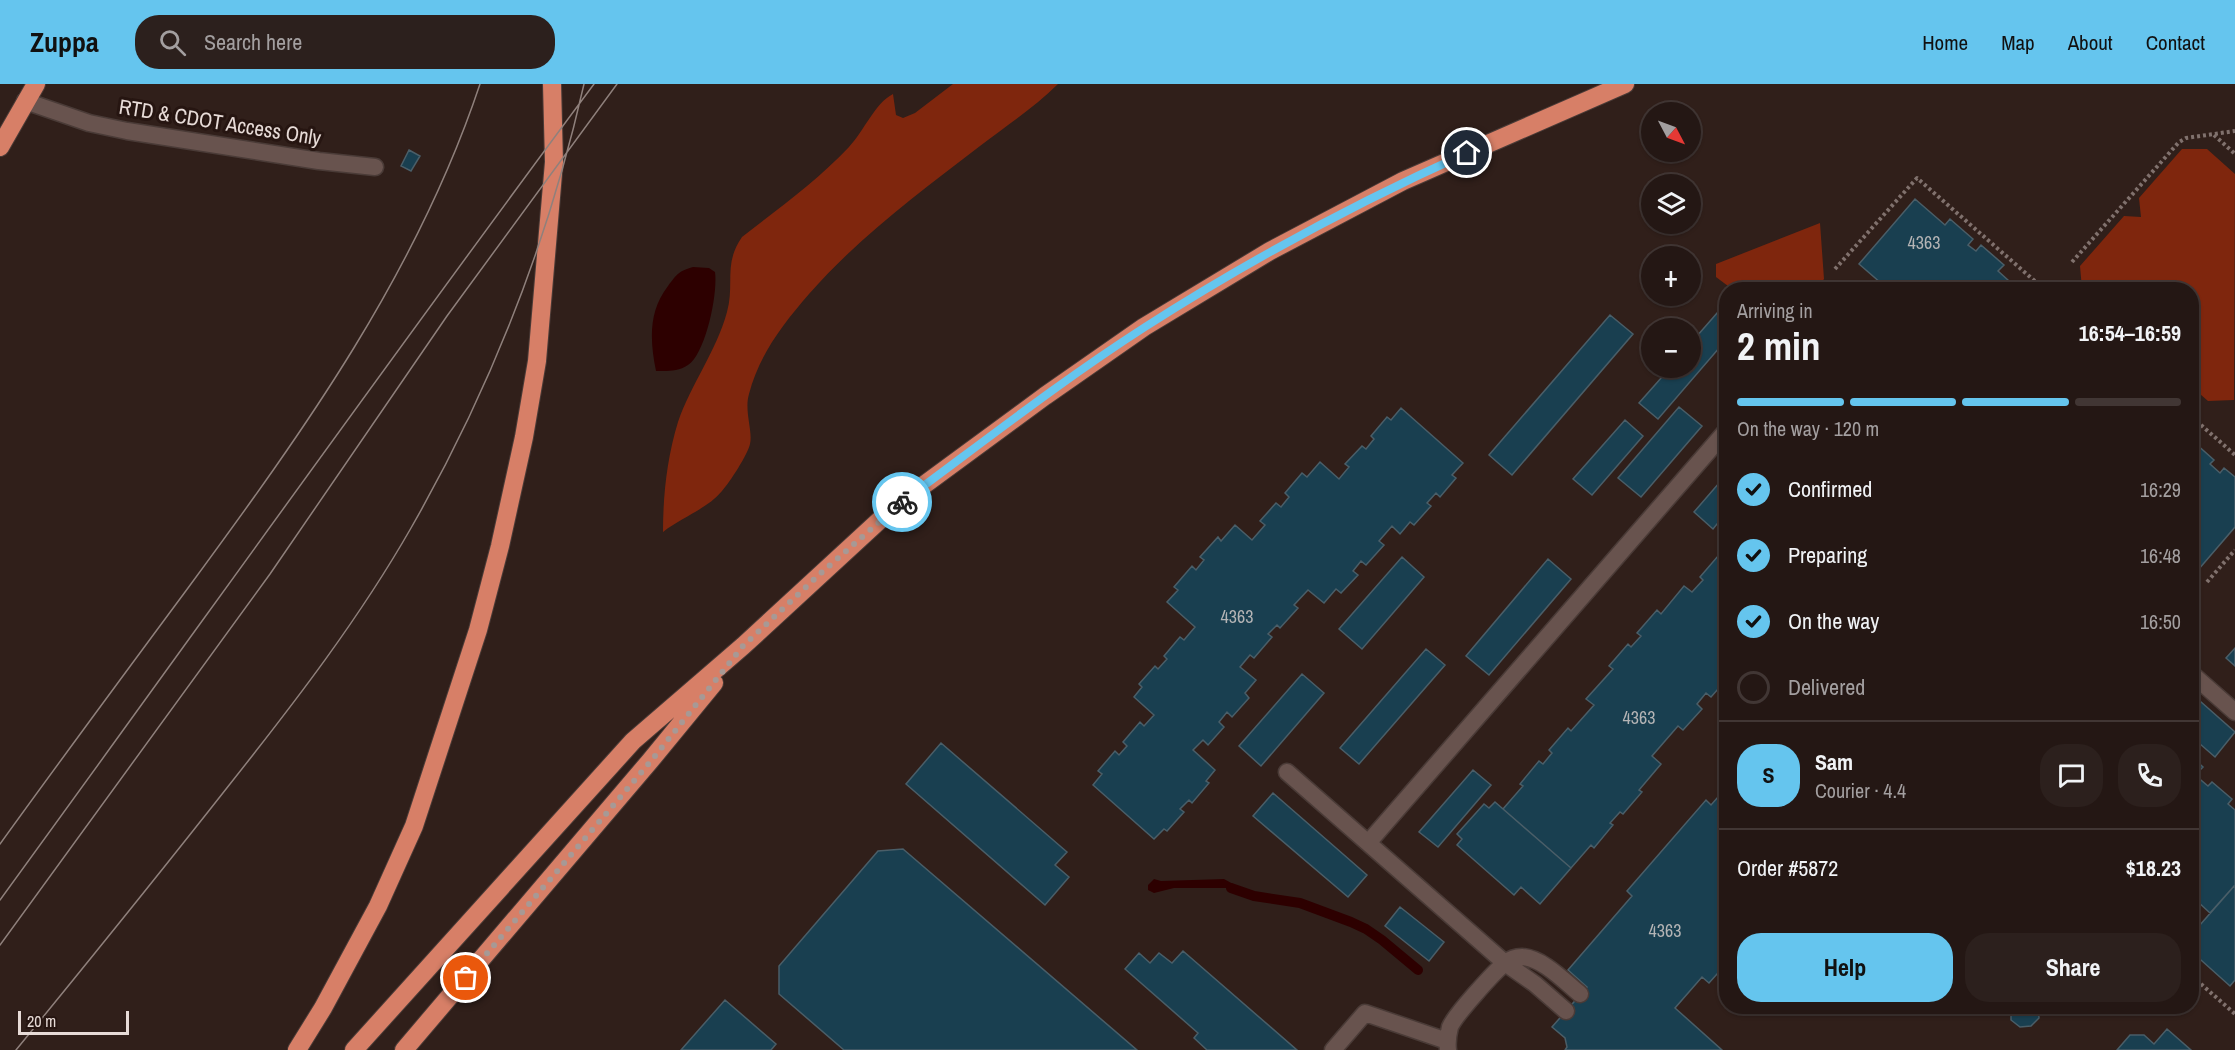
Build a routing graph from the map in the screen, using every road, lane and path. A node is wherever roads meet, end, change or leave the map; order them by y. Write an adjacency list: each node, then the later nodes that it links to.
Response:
1 (36, 84): 4 (highway)
2 (552, 84): 29 (highway)
3 (1625, 84): 18 (highway)
4 (25, 102): 7 (highway); 9 (lane, RTD & CDOT Access Only)
5 (2235, 131): 6 (path)
6 (2214, 135): 8 (path); 10 (path)
7 (0, 147)
8 (2235, 154)
9 (375, 167)
10 (2072, 262)
11 (1835, 269): 12 (path)
12 (2036, 282)
13 (2199, 423): 15 (path)
14 (1719, 439): 22 (lane)
15 (2235, 455)
16 (2235, 550): 17 (path)
17 (2207, 582)
18 (743, 646): 30 (highway); 31 (highway)
19 (2199, 680): 20 (lane)
20 (2235, 712)
21 (1287, 772): 22 (lane)
22 (1368, 843): 23 (lane)
23 (1505, 963): 25 (lane); 26 (lane); 28 (lane)
24 (2199, 982): 27 (path)
25 (1580, 994)
26 (1566, 1011)
27 (2235, 1014)
28 (1447, 1046): 32 (lane); 33 (lane)
29 (297, 1050)
30 (354, 1050)
31 (404, 1050)
32 (1333, 1050)
33 (1429, 1050)

